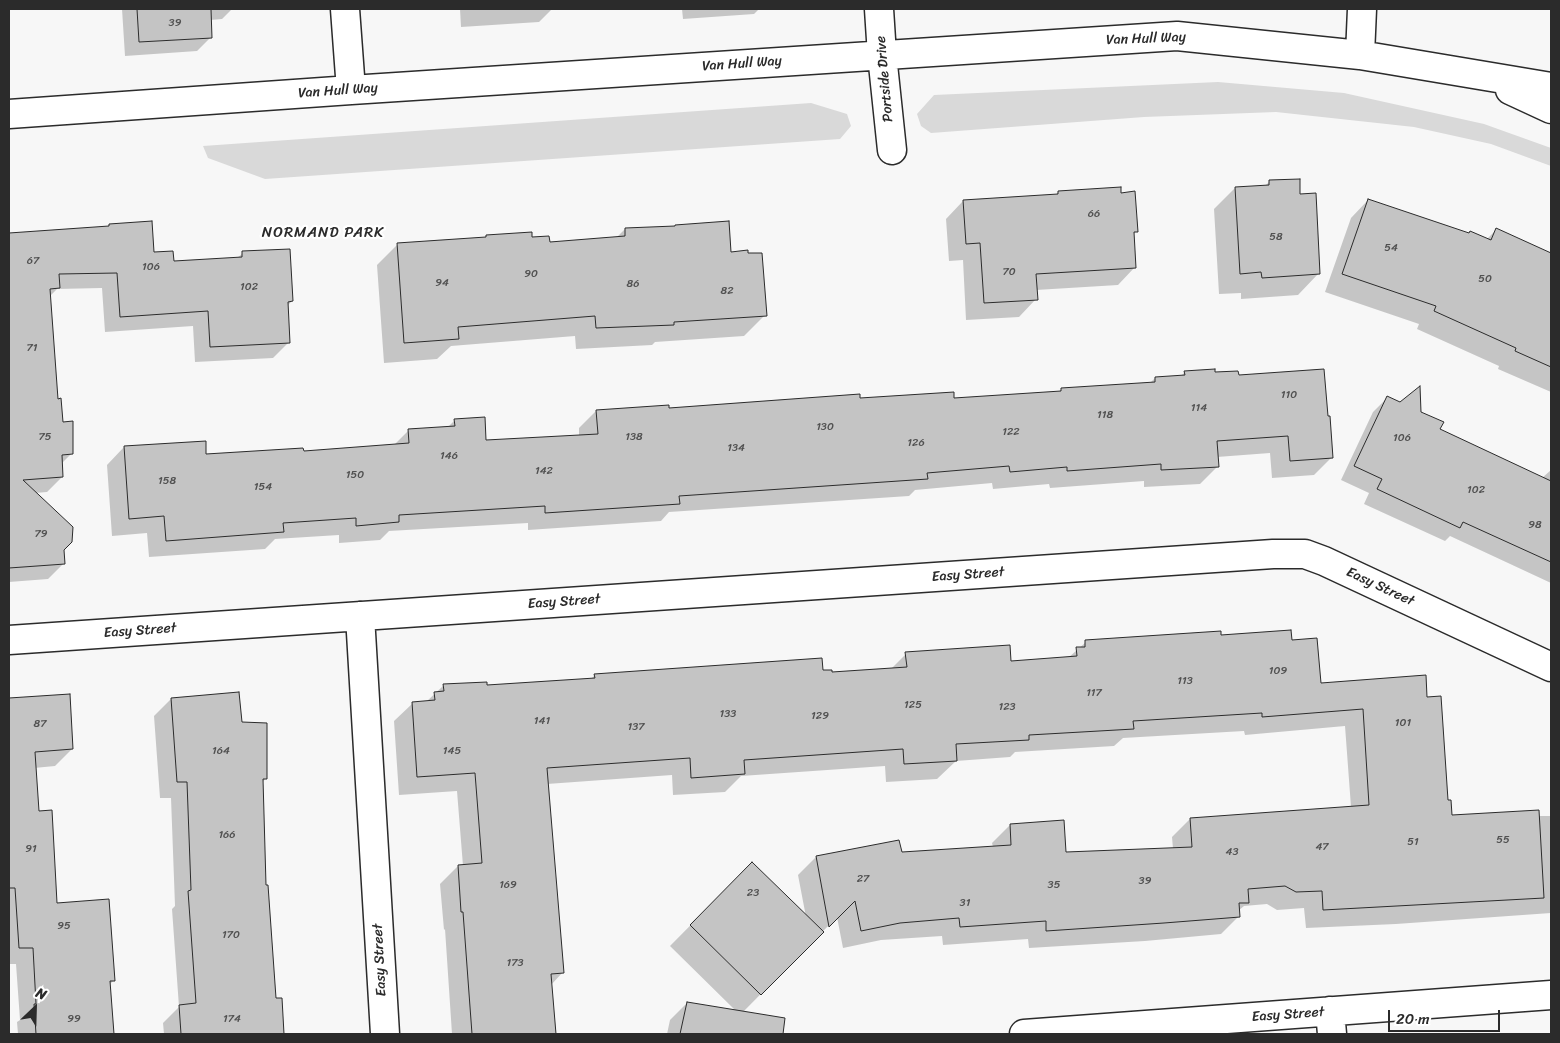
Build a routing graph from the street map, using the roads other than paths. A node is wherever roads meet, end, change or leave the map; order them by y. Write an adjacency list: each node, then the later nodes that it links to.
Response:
1 (345, 9): 8 (street)
2 (879, 9): 4 (street, Portside Drive)
3 (1362, 9): 5 (street)
4 (882, 55): 5 (street, Van Hull Way); 8 (street, Van Hull Way); 11 (street, Portside Drive)
5 (1360, 55): 6 (street, Van Hull Way)
6 (1474, 75): 7 (street, Van Hull Way); 9 (street, Van Hull Way)
7 (1551, 87)
8 (351, 90): 10 (street, Van Hull Way)
9 (1551, 109)
10 (9, 114)
11 (892, 150)
12 (360, 616): 13 (street, Easy Street); 14 (street, Easy Street); 17 (street, Easy Street)
13 (9, 640)
14 (1551, 666)
15 (1551, 995): 16 (street, Easy Street)
16 (1331, 1023): 18 (street, Easy Street)
17 (385, 1034)
18 (1024, 1034)

